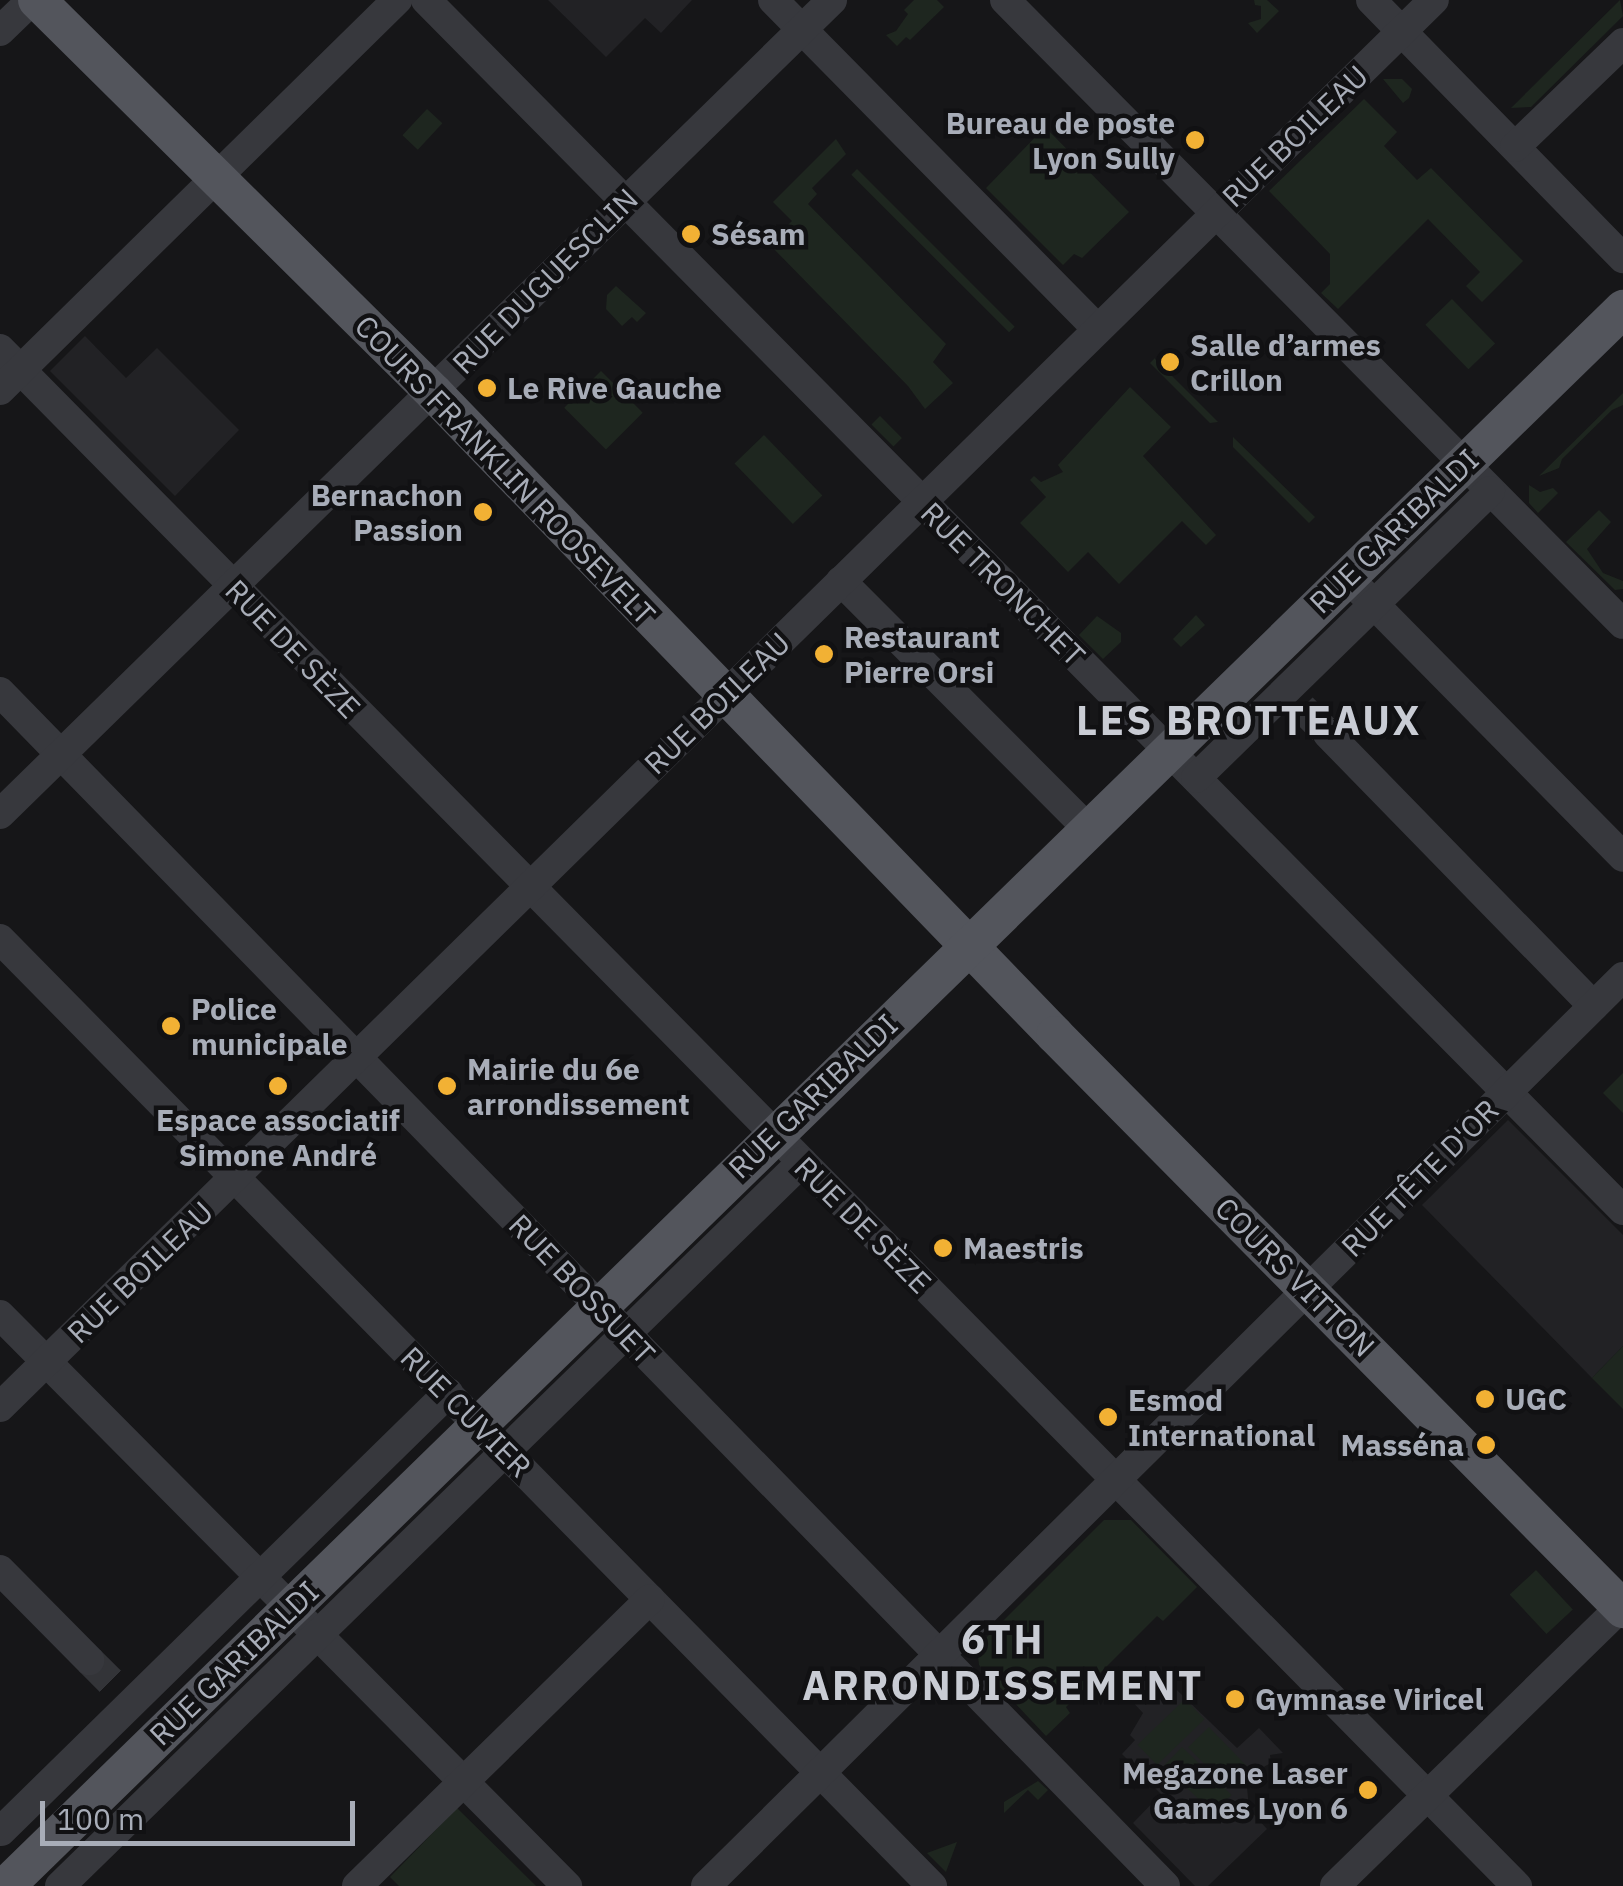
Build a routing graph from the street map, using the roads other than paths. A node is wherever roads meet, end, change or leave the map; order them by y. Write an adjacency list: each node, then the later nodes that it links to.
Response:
1 (35, 0): 11 (street); 14 (main road, COURS FRANKLIN ROOSEVELT)
2 (397, 0): 14 (street)
3 (426, 0): 15 (street, RUE TRONCHET)
4 (773, 0): 9 (street)
5 (832, 0): 9 (street, RUE DUGUESCLIN)
6 (1005, 0): 16 (street)
7 (1371, 0): 10 (street)
8 (1434, 0): 10 (street, RUE BOILEAU)
9 (803, 29): 15 (street, RUE DUGUESCLIN); 19 (street)
10 (1402, 31): 13 (street); 16 (street, RUE BOILEAU)
11 (0, 32)
12 (1623, 43): 13 (street)
13 (1515, 147): 17 (street)
14 (217, 181): 20 (street); 21 (main road, COURS FRANKLIN ROOSEVELT)
15 (626, 200): 21 (street, RUE DUGUESCLIN); 24 (street, RUE TRONCHET)
16 (1215, 214): 19 (street, RUE BOILEAU); 22 (street)
17 (1623, 258)
18 (1623, 309): 22 (main road, RUE GARIBALDI)
19 (1098, 328): 24 (street, RUE BOILEAU)
20 (7, 370): 27 (street, RUE DE SÈZE)
21 (434, 393): 27 (street, RUE DUGUESCLIN); 31 (main road, COURS FRANKLIN ROOSEVELT)
22 (1464, 463): 23 (street); 25 (main road, RUE GARIBALDI)
23 (1490, 491): 28 (street); 29 (street)
24 (922, 501): 26 (street, RUE BOILEAU); 33 (street, RUE TRONCHET)
25 (1347, 576): 28 (street); 33 (main road, RUE GARIBALDI)
26 (842, 581): 31 (street, RUE BOILEAU); 37 (street)
27 (234, 589): 34 (street, RUE DUGUESCLIN); 39 (street, RUE DE SÈZE)
28 (1373, 603): 35 (street); 38 (street)
29 (1622, 622)
30 (0, 692): 34 (street, RUE BOSSUET)
31 (724, 696): 39 (street, RUE BOILEAU); 41 (main road, COURS FRANKLIN ROOSEVELT)
32 (1328, 734): 43 (street)
33 (1168, 750): 35 (street, RUE TRONCHET); 37 (main road, RUE GARIBALDI)
34 (61, 754): 36 (street, RUE DUGUESCLIN); 44 (street, RUE BOSSUET)
35 (1196, 778): 45 (street, RUE TRONCHET)
36 (0, 814)
37 (1087, 828): 41 (main road, RUE GARIBALDI)
38 (1623, 856)
39 (528, 888): 44 (street, RUE BOILEAU); 46 (street, RUE DE SÈZE)
40 (0, 939): 48 (street, RUE CUVIER)
41 (968, 945): 46 (main road, RUE GARIBALDI); 50 (main road, COURS VITTON)
42 (1623, 977): 43 (street, RUE TÊTE D'OR)
43 (1594, 1006): 45 (street, RUE TÊTE D'OR)
44 (358, 1058): 48 (street, RUE BOILEAU); 51 (street, RUE BOSSUET)
45 (1505, 1093): 49 (street, RUE TRONCHET); 50 (street, RUE TÊTE D'OR)
46 (774, 1134): 47 (street, RUE DE SÈZE); 51 (main road, RUE GARIBALDI)
47 (802, 1162): 53 (street, RUE GARIBALDI); 58 (street, RUE DE SÈZE)
48 (237, 1178): 54 (street, RUE BOILEAU); 55 (street, RUE CUVIER)
49 (1623, 1210)
50 (1309, 1290): 58 (street, RUE TÊTE D'OR); 62 (main road, COURS VITTON)
51 (599, 1306): 53 (street, RUE BOSSUET); 57 (main road, RUE GARIBALDI)
52 (0, 1314): 54 (street)
53 (626, 1333): 57 (street, RUE GARIBALDI); 64 (street, RUE BOSSUET)
54 (46, 1361): 56 (street, RUE BOILEAU); 60 (street)
55 (448, 1393): 57 (street, RUE CUVIER); 60 (street, RUE GARIBALDI)
56 (0, 1406)
57 (492, 1437): 61 (street, RUE CUVIER); 63 (main road, RUE GARIBALDI)
58 (1113, 1479): 64 (street, RUE TÊTE D'OR); 68 (street, RUE DE SÈZE)
59 (0, 1570): 65 (street)
60 (263, 1578): 63 (street); 69 (street, RUE GARIBALDI)
61 (650, 1599): 66 (street, RUE CUVIER); 67 (street)
62 (1622, 1607): 68 (street)
63 (305, 1620): 67 (street); 70 (main road, RUE GARIBALDI)
64 (939, 1654): 66 (street, RUE TÊTE D'OR); 75 (street, RUE BOSSUET)
65 (89, 1660)
66 (822, 1772): 71 (street, RUE CUVIER); 74 (street, RUE TÊTE D'OR)
67 (464, 1781): 72 (street); 73 (street)
68 (1426, 1795): 76 (street); 77 (street, RUE DE SÈZE)
69 (1, 1831): 70 (street)
70 (38, 1880)
71 (919, 1882)
72 (362, 1885)
73 (567, 1886)
74 (706, 1886)
75 (1165, 1886)
76 (1335, 1886)
77 (1516, 1886)

